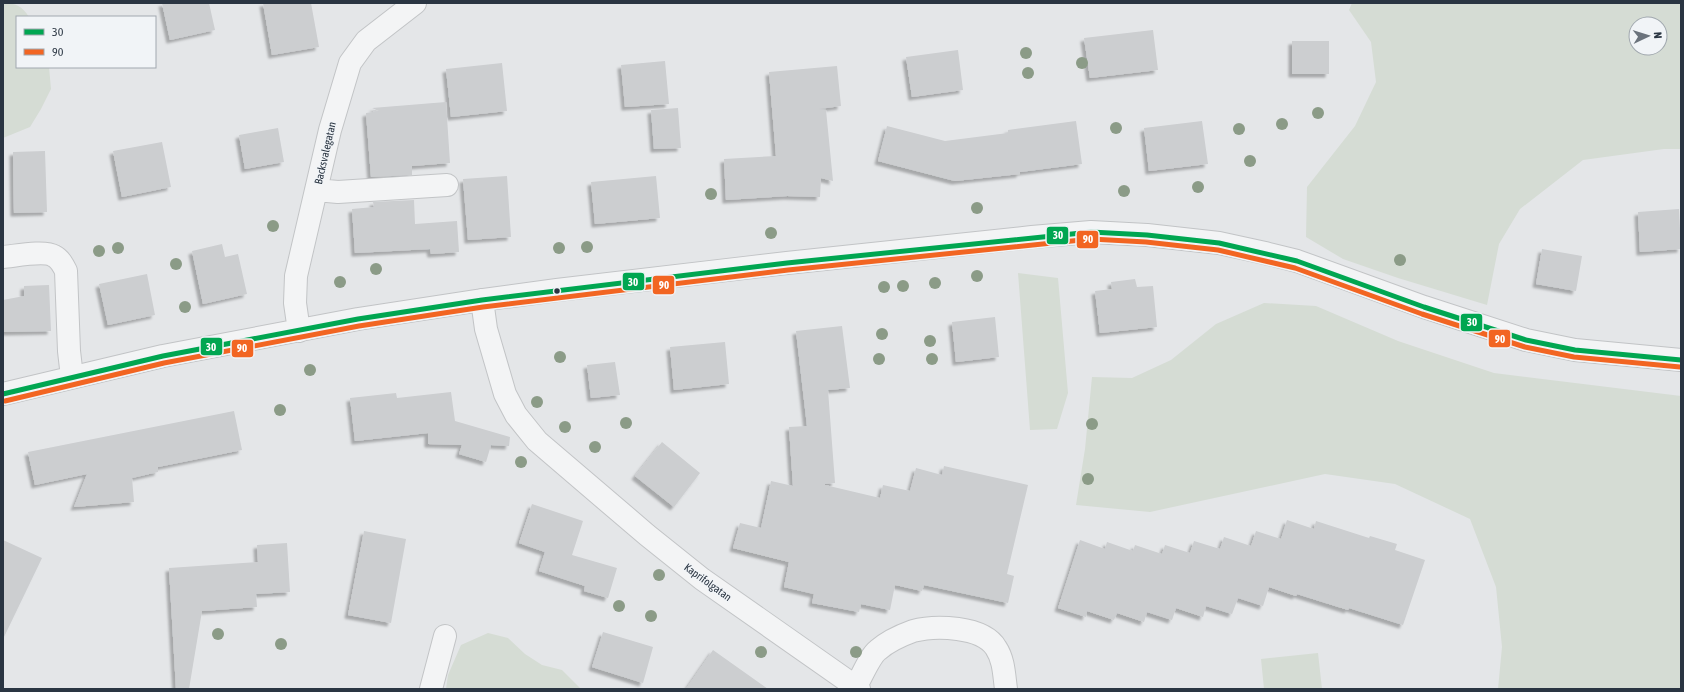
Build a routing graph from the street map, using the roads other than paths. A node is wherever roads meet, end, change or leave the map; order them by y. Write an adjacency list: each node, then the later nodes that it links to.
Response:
1 (415, 3): 3 (street, Backsvalegatan)
2 (447, 184): 3 (street)
3 (316, 190): 6 (street, Backsvalegatan)
4 (3, 257): 8 (street)
5 (482, 300): 6 (street); 7 (street); 11 (street, Kaprifolgatan)
6 (299, 331): 8 (street)
7 (1681, 360)
8 (72, 378): 9 (street)
9 (3, 394)
10 (445, 636): 12 (street)
11 (858, 688): 13 (street)
12 (431, 689)
13 (1006, 689)

